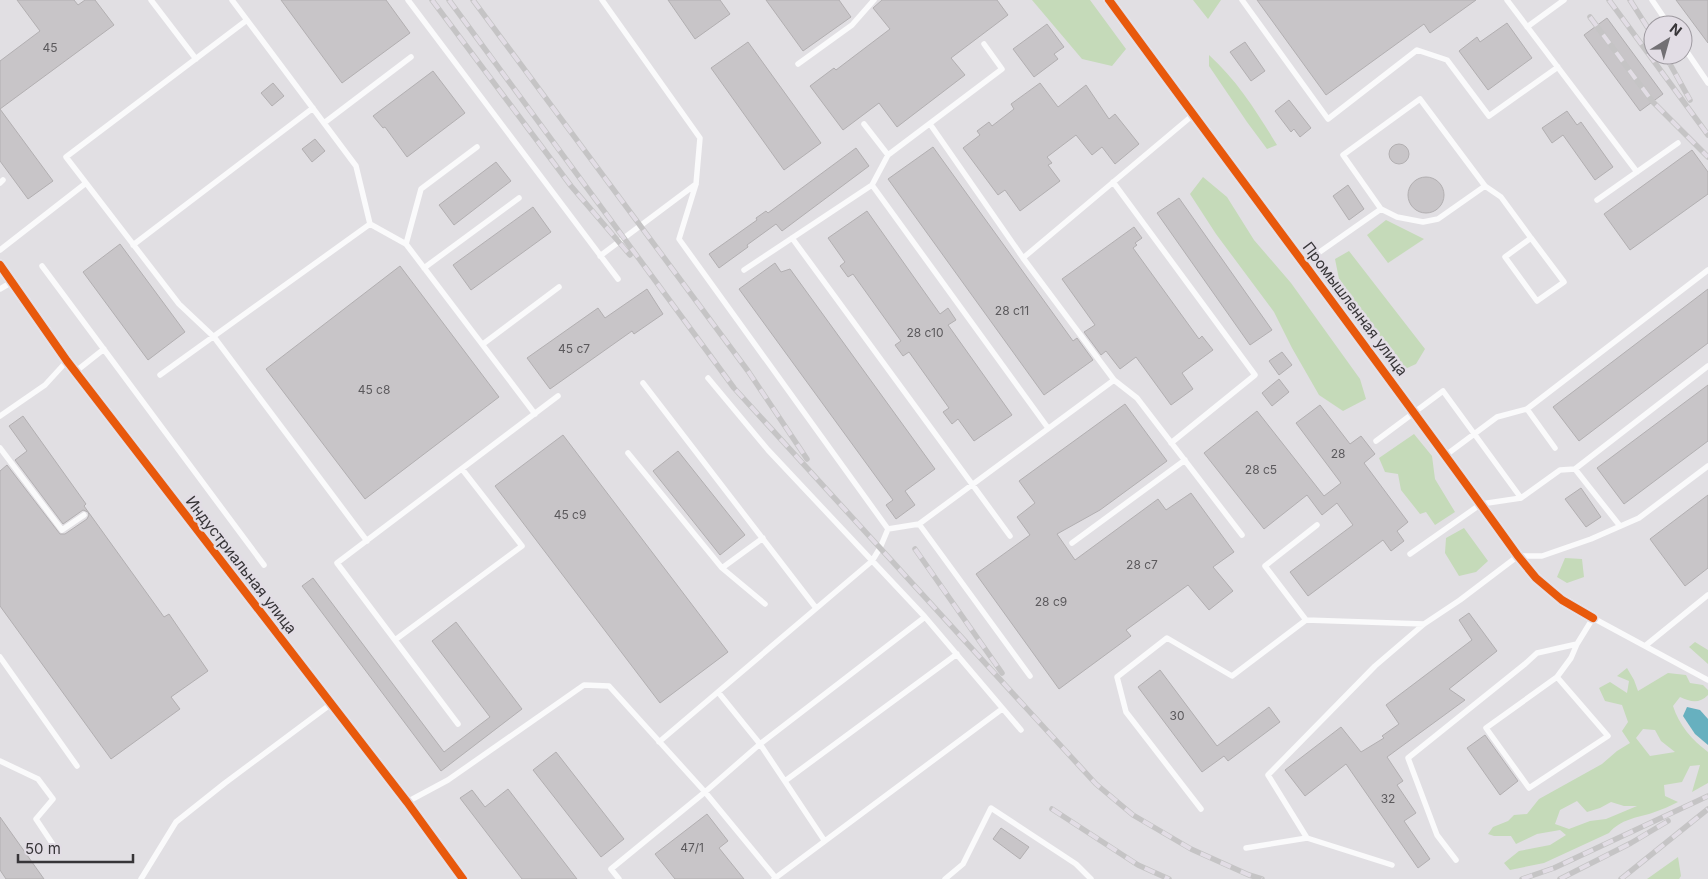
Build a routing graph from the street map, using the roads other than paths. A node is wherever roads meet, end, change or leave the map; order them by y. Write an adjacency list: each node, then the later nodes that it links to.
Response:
1 (151, 0): 16 (lane)
2 (232, 0): 12 (lane)
3 (408, 0): 44 (lane)
4 (602, 0): 32 (lane)
5 (874, 0): 18 (lane)
6 (1110, 0): 22 (street, Промышленная улица)
7 (1242, 0): 19 (lane)
8 (1507, 0): 13 (lane)
9 (1564, 0): 13 (lane)
10 (1652, 0): 11 (lane)
11 (1662, 15)
12 (247, 20): 16 (lane); 21 (lane)
13 (1527, 27): 19 (lane)
14 (984, 44): 25 (lane)
15 (411, 57): 23 (lane)
16 (196, 59): 31 (lane)
17 (1693, 61): 20 (lane)
18 (798, 64)
19 (1558, 67): 29 (lane)
20 (1708, 83)
21 (313, 108): 23 (lane); 42 (lane)
22 (1193, 115): 30 (lane); 46 (street, Промышленная улица)
23 (324, 123): 38 (lane)
24 (864, 124): 28 (lane)
25 (930, 124): 28 (lane); 45 (lane)
26 (1678, 143): 29 (lane)
27 (477, 147): 41 (lane)
28 (888, 155): 33 (lane)
29 (1637, 172): 36 (lane)
30 (1113, 182): 45 (lane); 74 (lane)
31 (86, 183): 42 (lane); 43 (lane)
32 (696, 184): 44 (lane); 90 (lane)
33 (872, 185): 39 (lane); 71 (lane)
34 (1485, 186): 37 (lane); 37 (lane); 40 (lane)
35 (519, 198): 49 (lane)
36 (1597, 200)
37 (1381, 209): 46 (lane)
38 (370, 224): 41 (lane); 56 (lane)
39 (792, 238): 50 (lane); 83 (lane)
40 (1531, 238): 40 (lane)
41 (406, 244): 49 (lane)
42 (133, 245): 56 (lane)
43 (0, 250)
44 (600, 256): 52 (lane)
45 (1023, 258): 64 (lane)
46 (1304, 263): 68 (street, Промышленная улица)
47 (0, 266): 53 (street, Индустриальная улица)
48 (42, 266): 58 (lane)
49 (424, 268): 57 (lane)
50 (744, 270)
51 (1708, 270): 67 (lane)
52 (618, 279)
53 (12, 282): 55 (lane); 59 (street, Индустриальная улица)
54 (559, 286): 57 (lane)
55 (0, 289)
56 (214, 337): 62 (lane); 94 (lane)
57 (483, 344): 69 (lane)
58 (104, 349): 61 (lane); 99 (lane)
59 (67, 361): 61 (street, Индустриальная улица); 70 (lane)
60 (1708, 366): 81 (lane)
61 (75, 372): 117 (street, Индустриальная улица)
62 (160, 375)
63 (708, 378): 98 (lane)
64 (1114, 380): 71 (lane); 74 (lane)
65 (643, 383): 93 (lane)
66 (558, 396): 69 (lane)
67 (1527, 409): 72 (lane); 76 (lane)
68 (1415, 412): 72 (lane); 73 (lane); 78 (street, Промышленная улица)
69 (535, 414): 82 (lane)
70 (0, 416)
71 (1048, 428): 83 (lane)
72 (1475, 434): 78 (lane); 84 (lane)
73 (1376, 441)
74 (1171, 443): 79 (lane)
75 (0, 448): 86 (lane)
76 (1555, 448)
77 (628, 453): 100 (lane)
78 (1446, 455): 85 (street, Промышленная улица)
79 (1184, 460): 91 (lane); 95 (lane)
80 (1708, 466): 89 (lane)
81 (1575, 468): 84 (lane); 89 (lane)
82 (462, 469): 94 (lane); 108 (lane)
83 (972, 484): 87 (lane); 92 (lane)
84 (1521, 498): 85 (lane)
85 (1481, 504): 96 (lane); 97 (street, Промышленная улица)
86 (84, 515)
87 (919, 524): 90 (lane); 113 (lane)
88 (1317, 525): 106 (lane)
89 (1620, 526): 97 (lane)
90 (888, 529): 98 (lane)
91 (1242, 535)
92 (1010, 536)
93 (763, 538): 100 (lane); 103 (lane)
94 (367, 541): 108 (lane)
95 (1072, 543)
96 (1410, 554)
97 (1518, 556): 105 (street, Промышленная улица); 107 (lane)
98 (872, 560): 103 (lane); 104 (lane)
99 (264, 565)
100 (722, 568): 102 (lane)
101 (1708, 595): 110 (lane)
102 (764, 604)
103 (816, 608): 116 (lane)
104 (925, 617): 111 (lane); 122 (lane)
105 (1593, 618): 109 (lane); 110 (lane)
106 (1306, 620): 107 (lane); 128 (lane)
107 (1424, 624): 129 (lane)
108 (395, 640): 119 (lane)
109 (1577, 644): 114 (lane); 133 (lane)
110 (1645, 646): 115 (lane)
111 (957, 654): 118 (lane); 125 (lane)
112 (0, 657): 124 (lane)
113 (1030, 676)
114 (1557, 677): 114 (lane)
115 (1708, 680)
116 (718, 692): 121 (lane); 122 (lane)
117 (331, 704): 127 (street, Индустриальная улица); 136 (lane)
118 (1002, 709): 120 (lane); 130 (lane)
119 (458, 724)
120 (1021, 730)
121 (659, 742): 126 (lane); 127 (lane)
122 (760, 744): 125 (lane); 126 (lane)
123 (0, 761): 131 (lane)
124 (77, 766)
125 (785, 781): 130 (lane)
126 (705, 792): 135 (lane); 138 (lane)
127 (406, 802): 137 (street, Индустриальная улица)
128 (1201, 809)
129 (1306, 838): 132 (lane); 134 (lane)
130 (824, 840): 135 (lane)
131 (56, 848)
132 (1246, 848)
133 (1456, 860)
134 (1392, 865)
135 (774, 878)
136 (141, 879)
137 (463, 879)
138 (619, 879)
139 (945, 879): 140 (lane)
140 (1091, 879)

